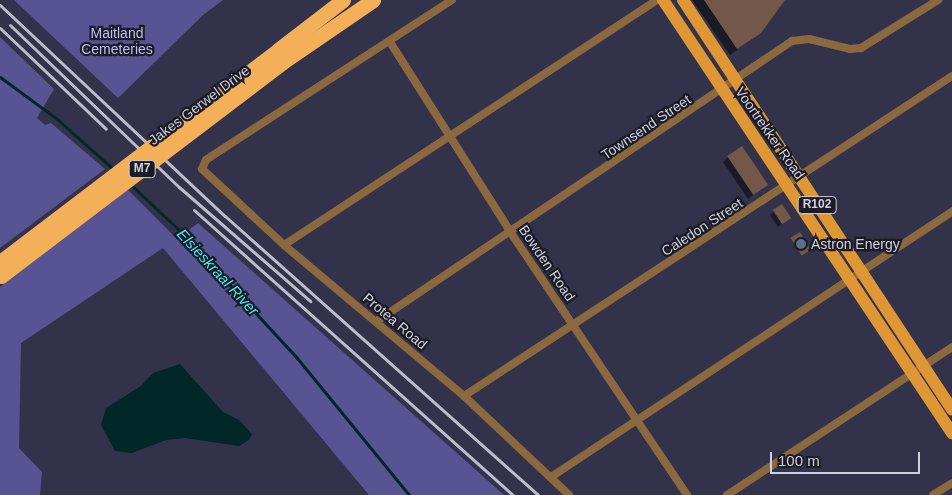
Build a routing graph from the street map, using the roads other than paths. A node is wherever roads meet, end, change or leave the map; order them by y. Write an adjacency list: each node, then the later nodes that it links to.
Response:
1 (343, 0): 9 (highway, Jakes Gerwel Drive / M7)
2 (373, 0): 9 (highway, Jakes Gerwel Drive / M7)
3 (452, 0): 8 (street)
4 (658, 0): 13 (street)
5 (663, 0): 12 (main road, Voortrekker Road / R102)
6 (684, 0): 11 (main road, Voortrekker Road / R102)
7 (938, 0): 11 (street, Townsend Street)
8 (390, 42): 13 (street, Bowden Road); 17 (street, Protea Road)
9 (281, 56): 18 (highway, Jakes Gerwel Drive / M7, bridge)
10 (952, 76): 14 (street, Caledon Street)
11 (735, 80): 12 (street, Townsend Street); 14 (main road, Voortrekker Road / R102)
12 (723, 90): 14 (main road, Voortrekker Road / R102); 16 (street, Townsend Street)
13 (451, 136): 16 (street, Bowden Road); 17 (street)
14 (793, 180): 19 (main road, Voortrekker Road / R102); 21 (street, Caledon Street)
15 (952, 212): 19 (street)
16 (511, 233): 20 (street, Townsend Street); 21 (street, Bowden Road)
17 (284, 246): 20 (street, Protea Road)
18 (0, 272)
19 (856, 275): 23 (main road, Voortrekker Road / R102); 26 (street)
20 (377, 321): 24 (street, Protea Road)
21 (573, 326): 24 (street, Caledon Street); 26 (street, Bowden Road)
22 (952, 347): 23 (street)
23 (918, 370): 25 (main road, Voortrekker Road / R102); 27 (main road, Voortrekker Road / R102); 32 (street)
24 (464, 396): 28 (street, Protea Road)
25 (952, 410)
26 (638, 421): 28 (street); 31 (street, Bowden Road)
27 (952, 433)
28 (551, 476): 30 (street, Protea Road)
29 (952, 483): 33 (street)
30 (569, 495)
31 (687, 495)
32 (727, 495)
33 (933, 495)

